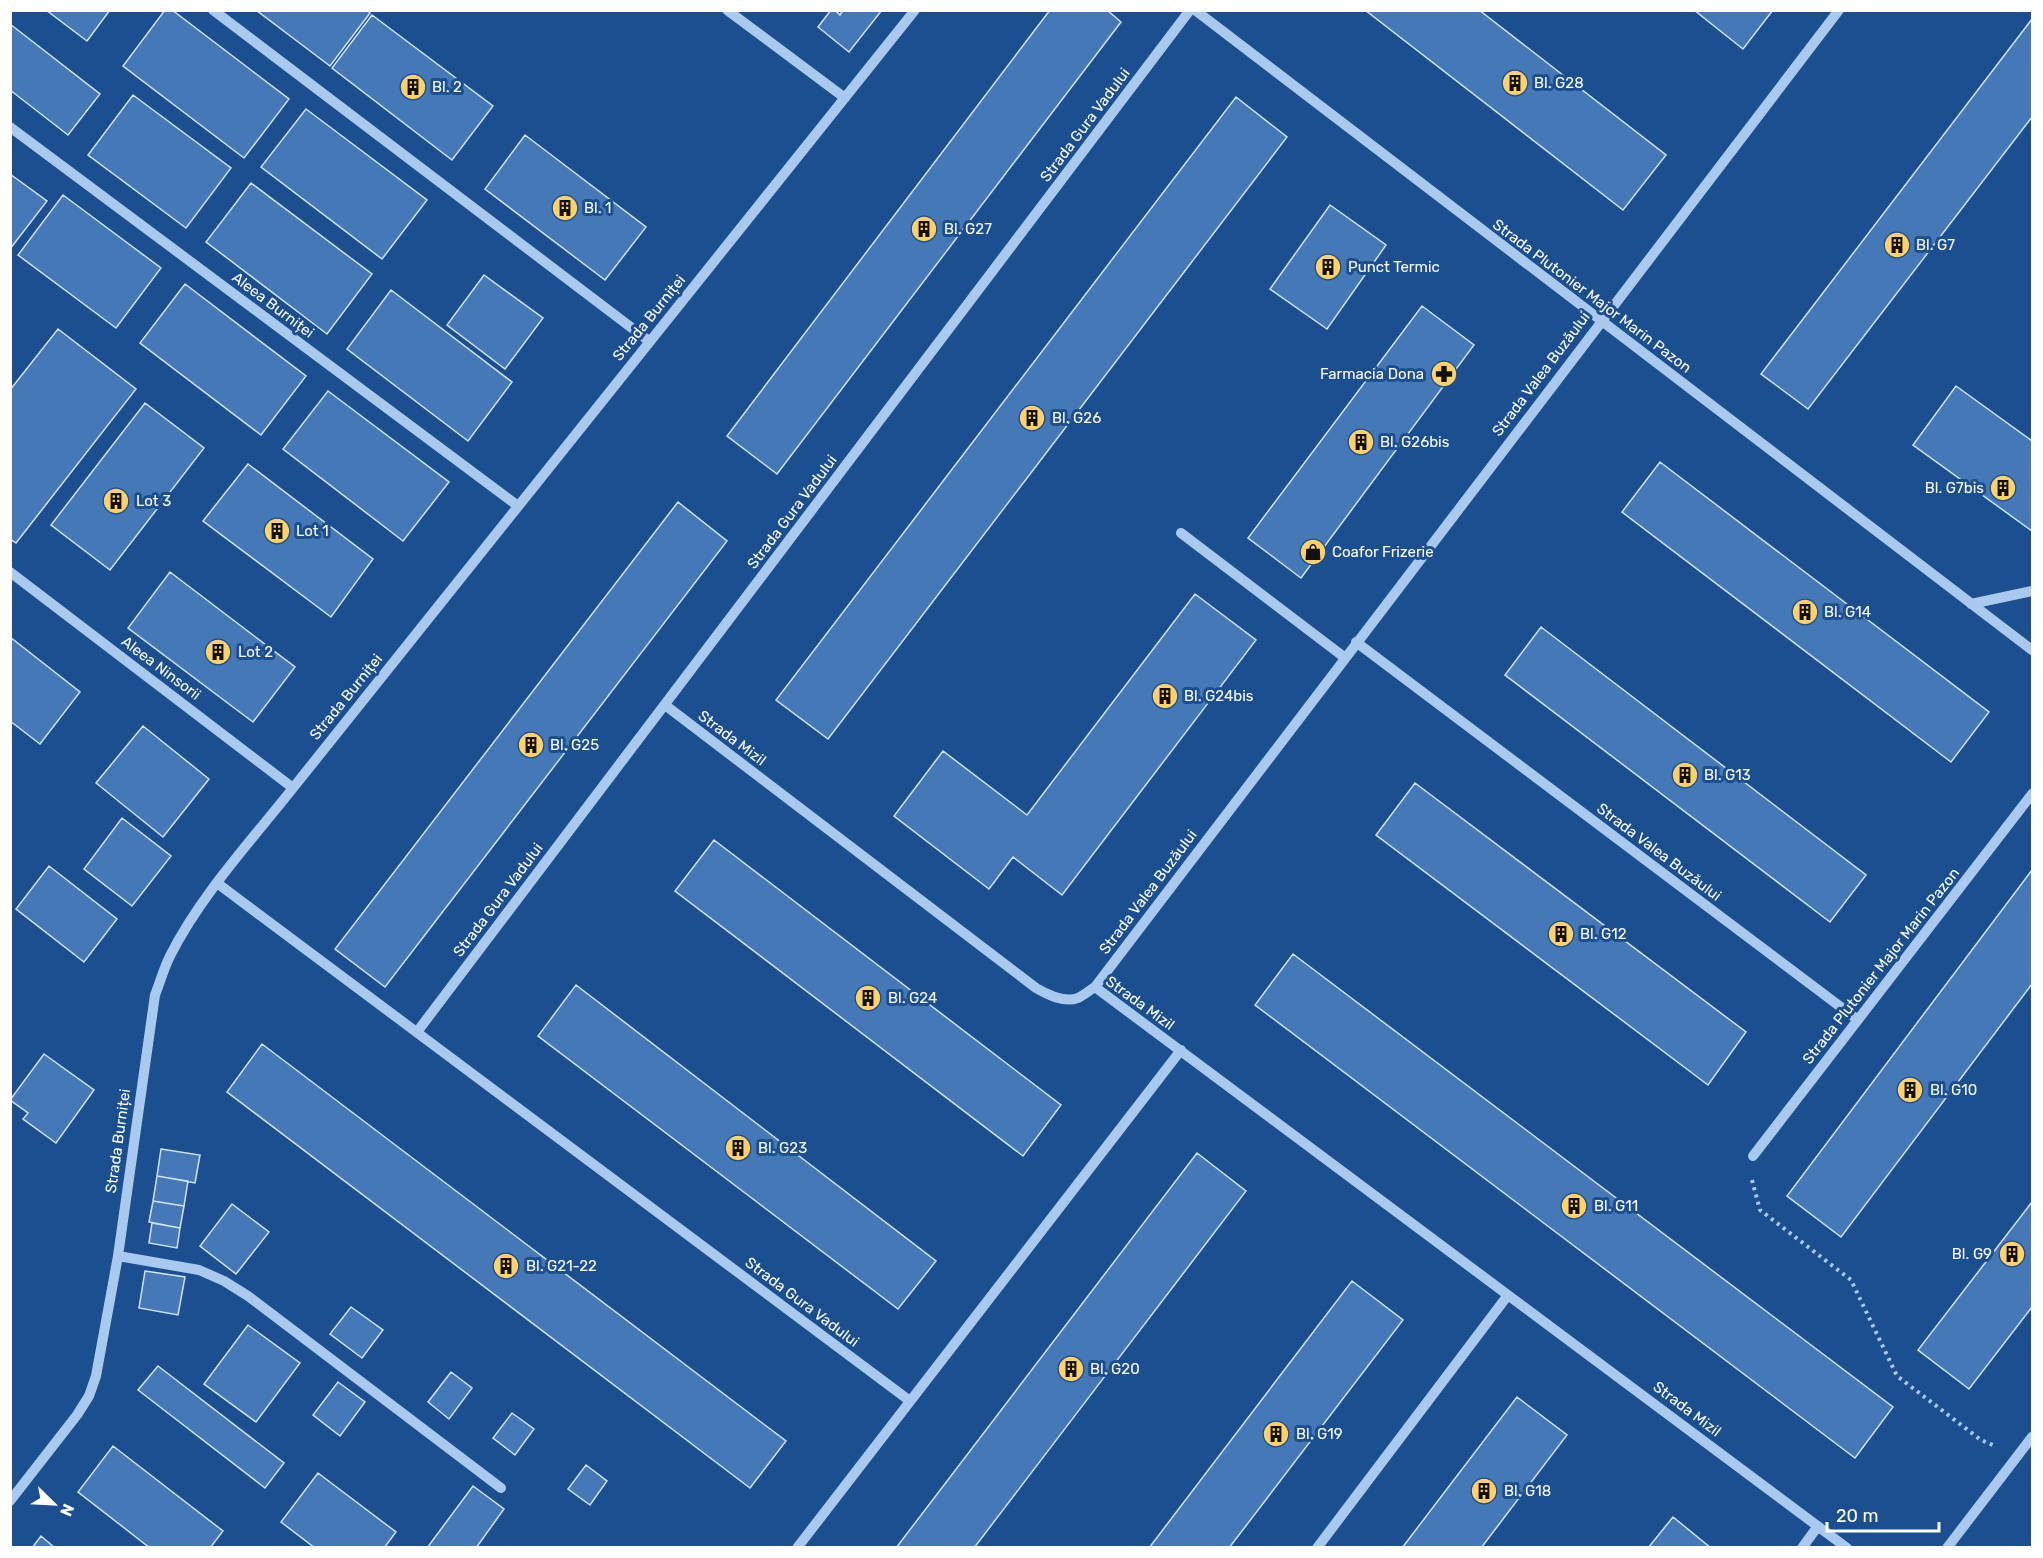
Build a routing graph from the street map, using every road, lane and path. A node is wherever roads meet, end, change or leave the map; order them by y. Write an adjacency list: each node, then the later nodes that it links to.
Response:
1 (213, 10): 9 (street)
2 (727, 10): 6 (street)
3 (915, 10): 6 (street, Strada Burniței)
4 (1192, 10): 8 (street, Strada Plutonier Major Marin Pazon); 18 (street, Strada Gura Vadului)
5 (1839, 10): 8 (street, Strada Valea Buzăului)
6 (844, 98): 9 (street, Strada Burniței)
7 (10, 127): 10 (street, Aleea Burniței)
8 (1601, 321): 14 (street, Strada Plutonier Major Marin Pazon); 15 (street, Strada Valea Buzăului)
9 (649, 342): 10 (street, Strada Burniței)
10 (518, 506): 19 (street, Strada Burniței)
11 (1181, 533): 17 (street)
12 (10, 572): 19 (street, Aleea Ninsorii)
13 (2032, 591): 14 (street)
14 (1971, 604): 16 (street, Strada Plutonier Major Marin Pazon)
15 (1356, 642): 17 (street, Strada Valea Buzăului); 23 (street, Strada Valea Buzăului)
16 (2032, 650)
17 (1344, 657): 22 (street, Strada Valea Buzăului)
18 (664, 705): 22 (street, Strada Mizil); 24 (street, Strada Gura Vadului)
19 (293, 788): 21 (street, Strada Burniței)
20 (2032, 794): 23 (street, Strada Plutonier Major Marin Pazon)
21 (218, 884): 24 (street, Strada Gura Vadului); 27 (street, Strada Burniței)
22 (1095, 987): 25 (street, Strada Mizil)
23 (1858, 1020): 26 (street, Strada Plutonier Major Marin Pazon)
24 (417, 1032): 29 (street, Strada Gura Vadului)
25 (1181, 1050): 28 (street, Strada Mizil); 29 (street)
26 (1753, 1156): 31 (path)
27 (118, 1256): 32 (street); 33 (street, Strada Burniței)
28 (1508, 1295): 34 (street, Strada Mizil); 36 (street)
29 (910, 1401): 35 (street)
30 (2032, 1437): 31 (street)
31 (2017, 1456): 39 (street)
32 (501, 1488)
33 (10, 1501)
34 (1818, 1526): 37 (street); 38 (street, Strada Mizil)
35 (797, 1548)
36 (1317, 1548)
37 (1802, 1548)
38 (1847, 1548)
39 (1947, 1548)

